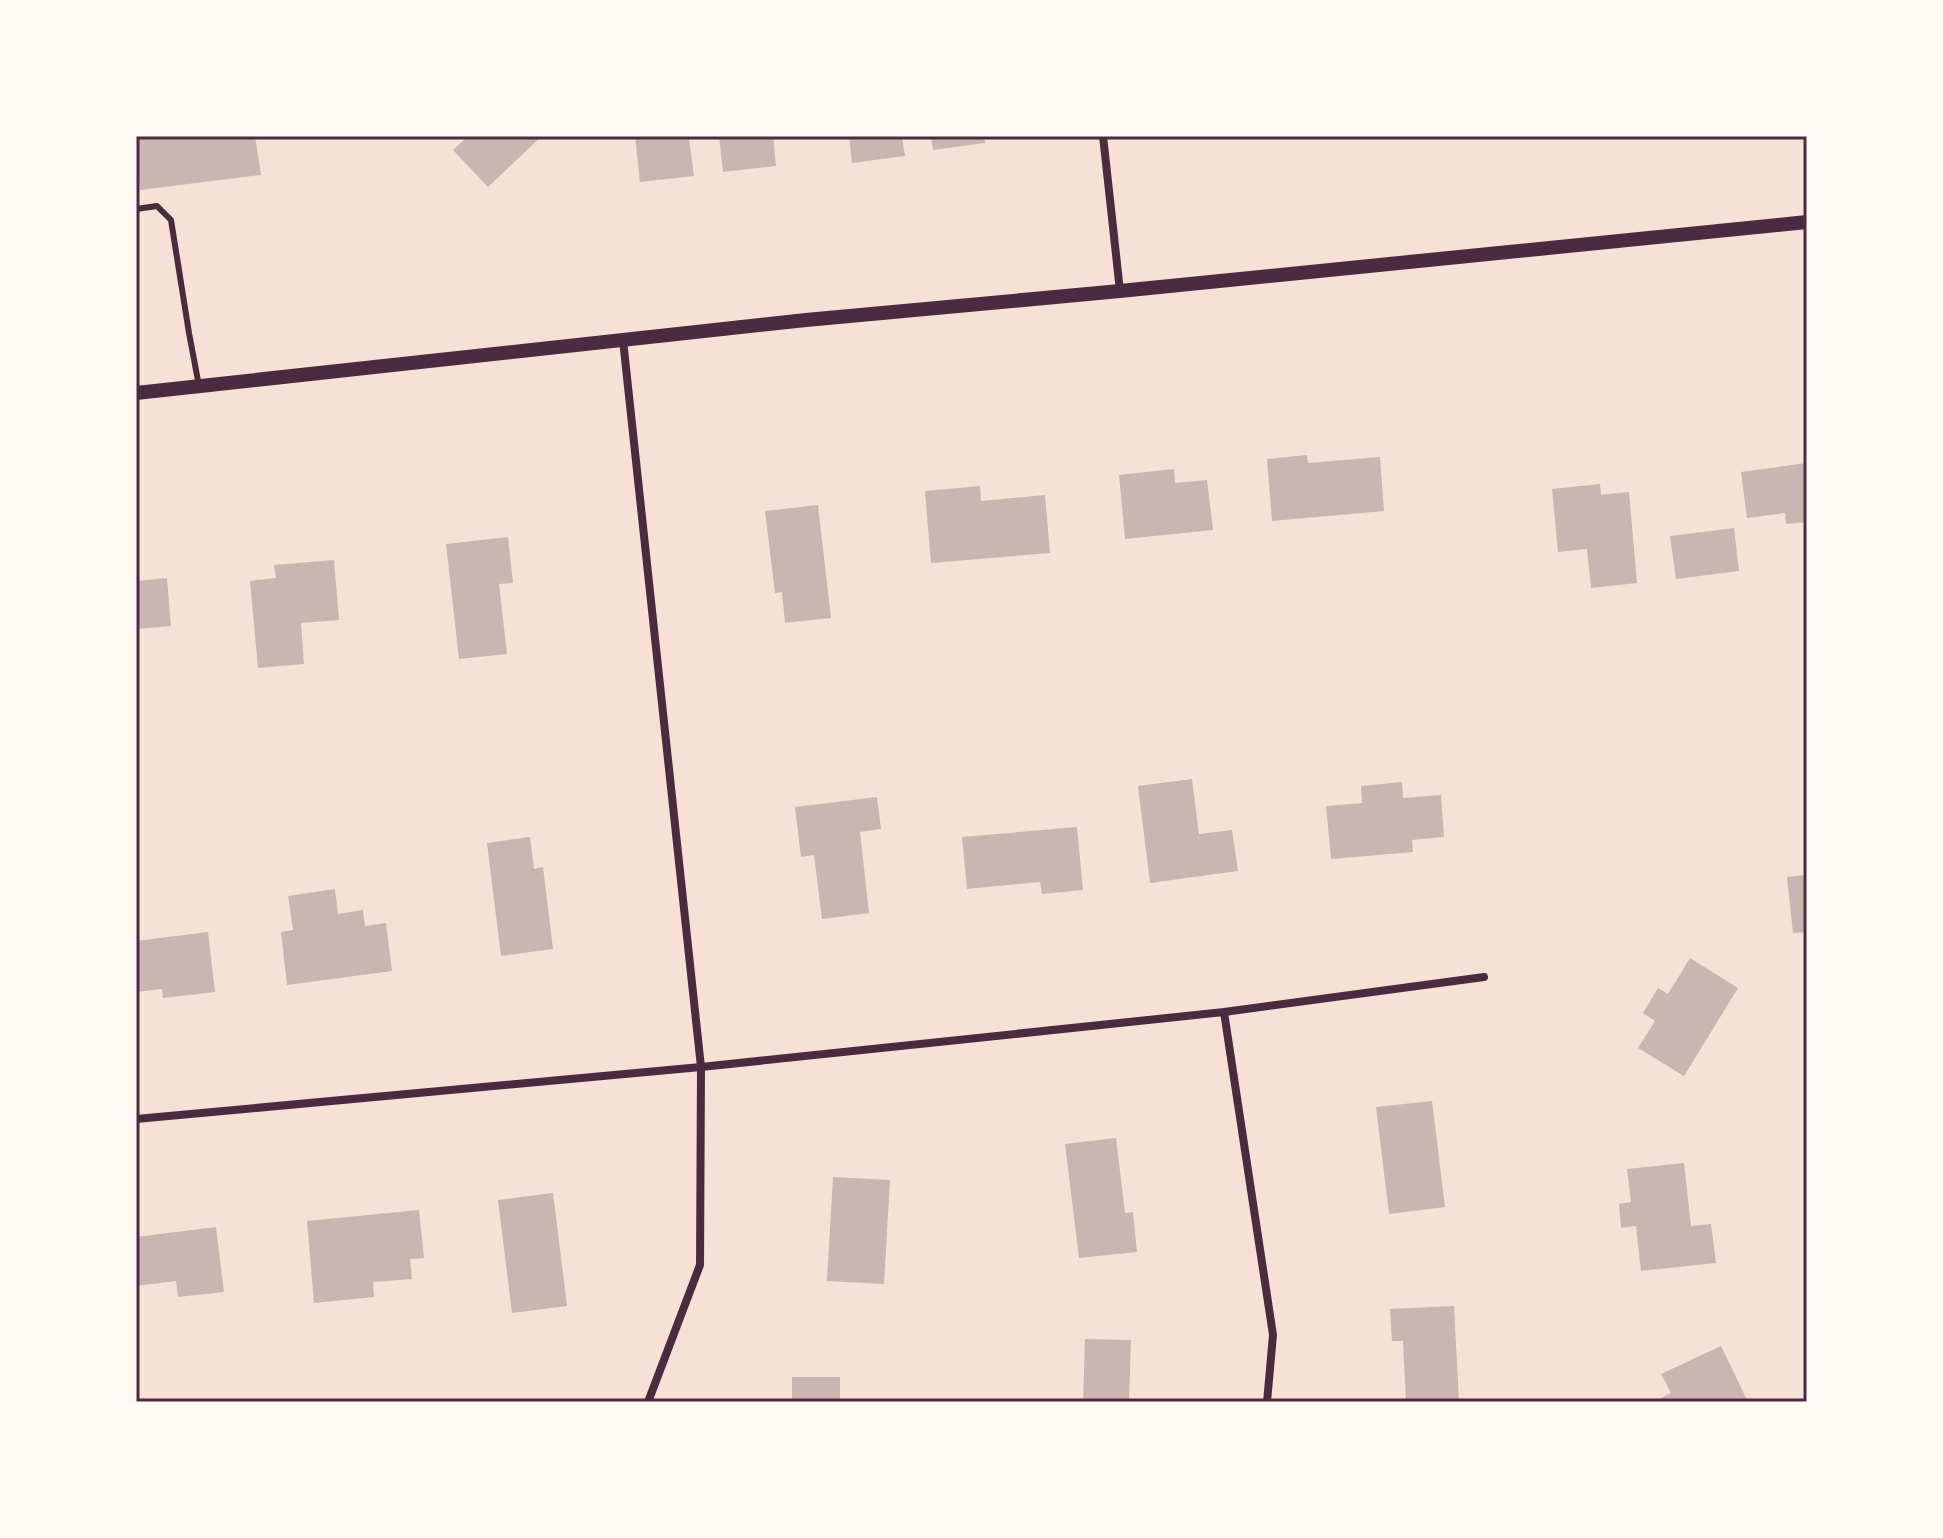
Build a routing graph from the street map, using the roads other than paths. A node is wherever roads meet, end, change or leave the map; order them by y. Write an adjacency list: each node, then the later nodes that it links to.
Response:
1 (1103, 136): 4 (street)
2 (136, 209): 6 (lane)
3 (1807, 222): 4 (street)
4 (1120, 291): 5 (street)
5 (622, 339): 6 (street); 10 (street)
6 (199, 386): 7 (street)
7 (136, 393)
8 (1484, 977): 9 (street)
9 (1224, 1012): 10 (street); 13 (street)
10 (701, 1067): 11 (street); 12 (street)
11 (136, 1119)
12 (648, 1402)
13 (1267, 1402)

